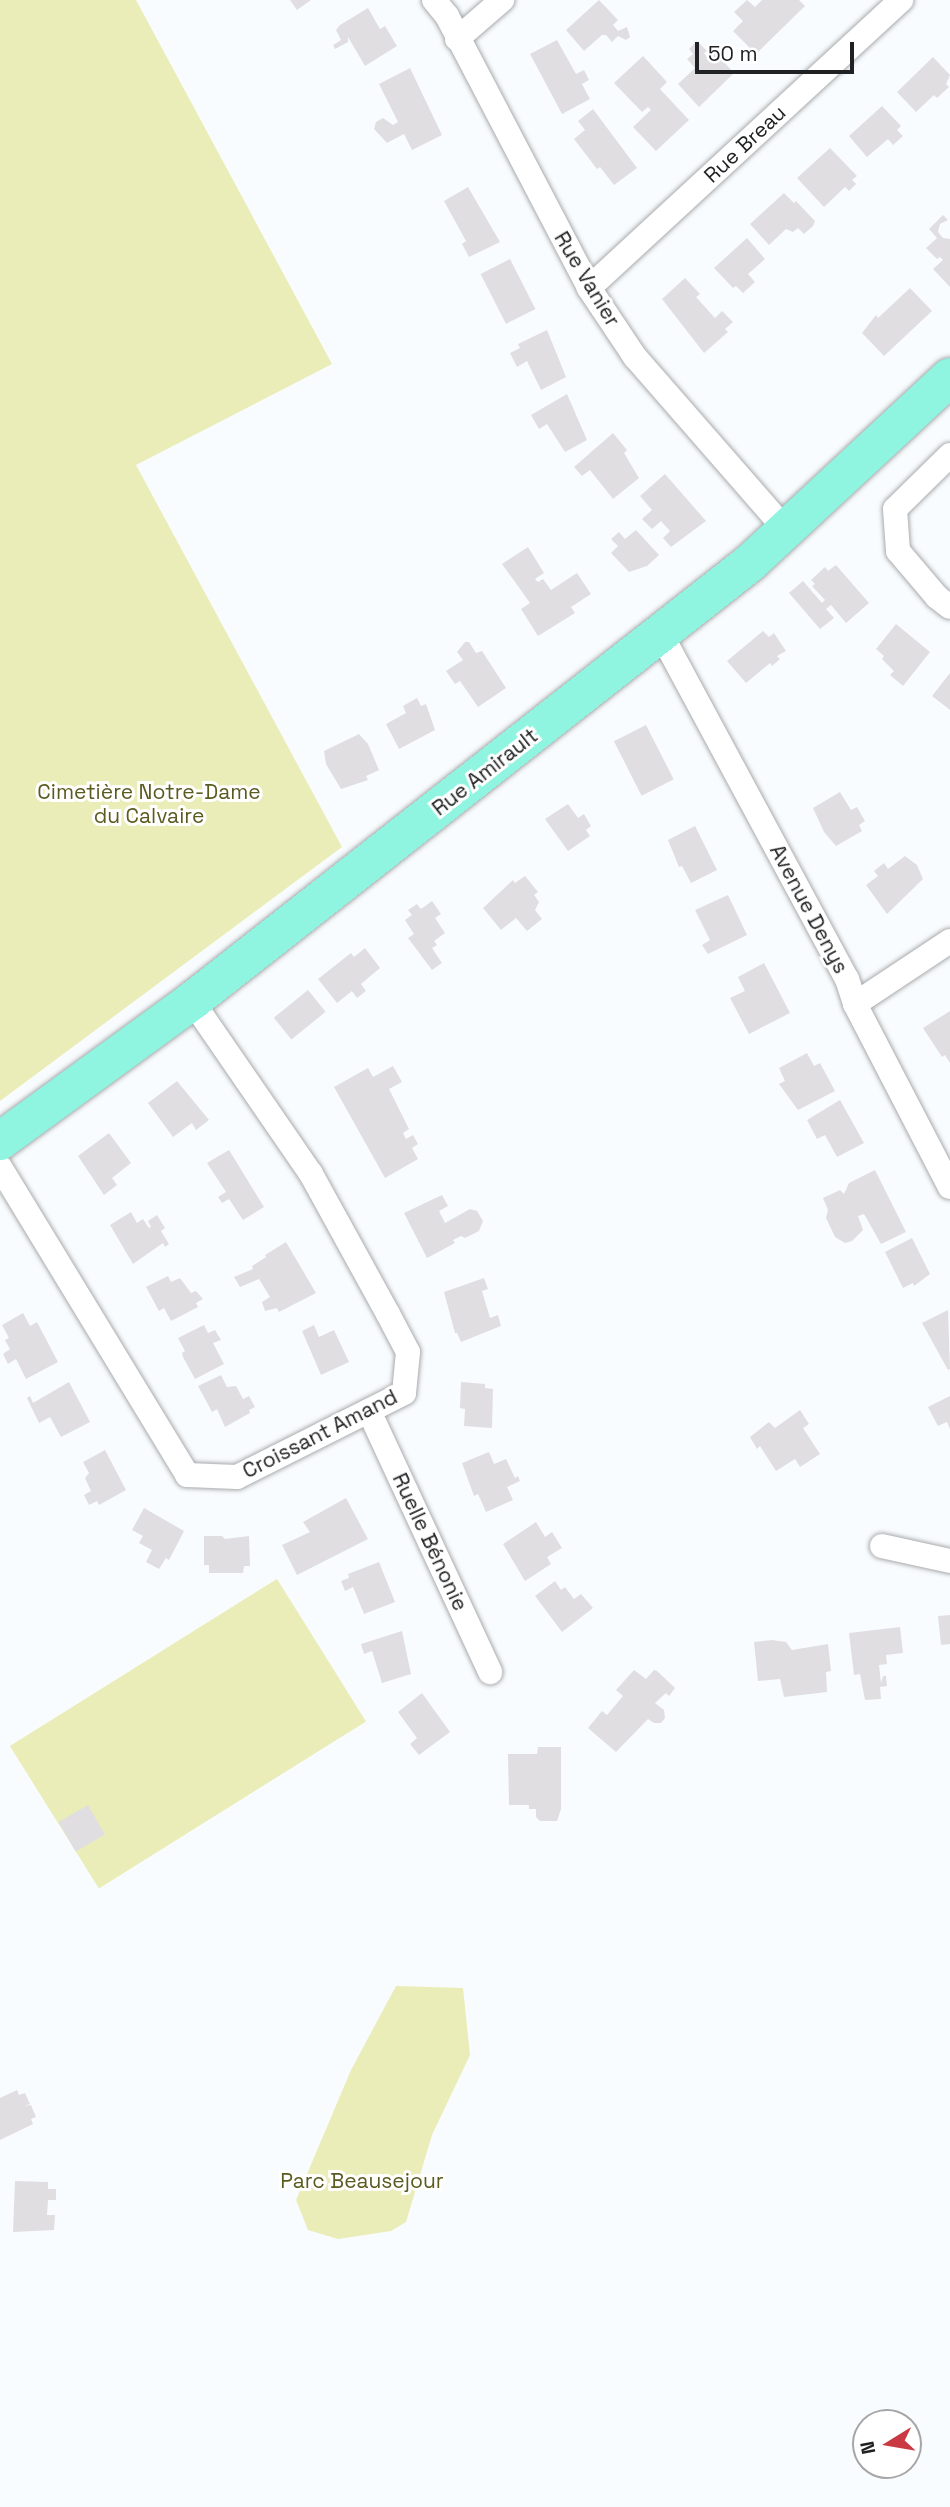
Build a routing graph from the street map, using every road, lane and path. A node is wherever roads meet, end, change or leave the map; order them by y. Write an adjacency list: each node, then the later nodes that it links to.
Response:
1 (434, 0): 4 (street, Rue Vanier)
2 (502, 0): 4 (street)
3 (901, 0): 5 (street, Rue Breau)
4 (457, 39): 5 (street, Rue Vanier)
5 (589, 288): 8 (street, Rue Vanier)
6 (950, 377): 8 (main road, Rue Amirault)
7 (950, 455): 9 (street)
8 (785, 529): 10 (main road, Rue Amirault)
9 (950, 607)
10 (661, 634): 12 (main road, Rue Amirault); 13 (street, Avenue Denys)
11 (950, 941): 13 (street)
12 (192, 1001): 14 (main road, Rue Amirault); 17 (street, Croissant Amand)
13 (855, 1004): 16 (street, Avenue Denys)
14 (0, 1141)
15 (0, 1167): 17 (street, Croissant Amand)
16 (950, 1187)
17 (369, 1411): 20 (street, Ruelle Bénonie)
18 (882, 1546): 19 (street)
19 (950, 1561)
20 (490, 1672)

